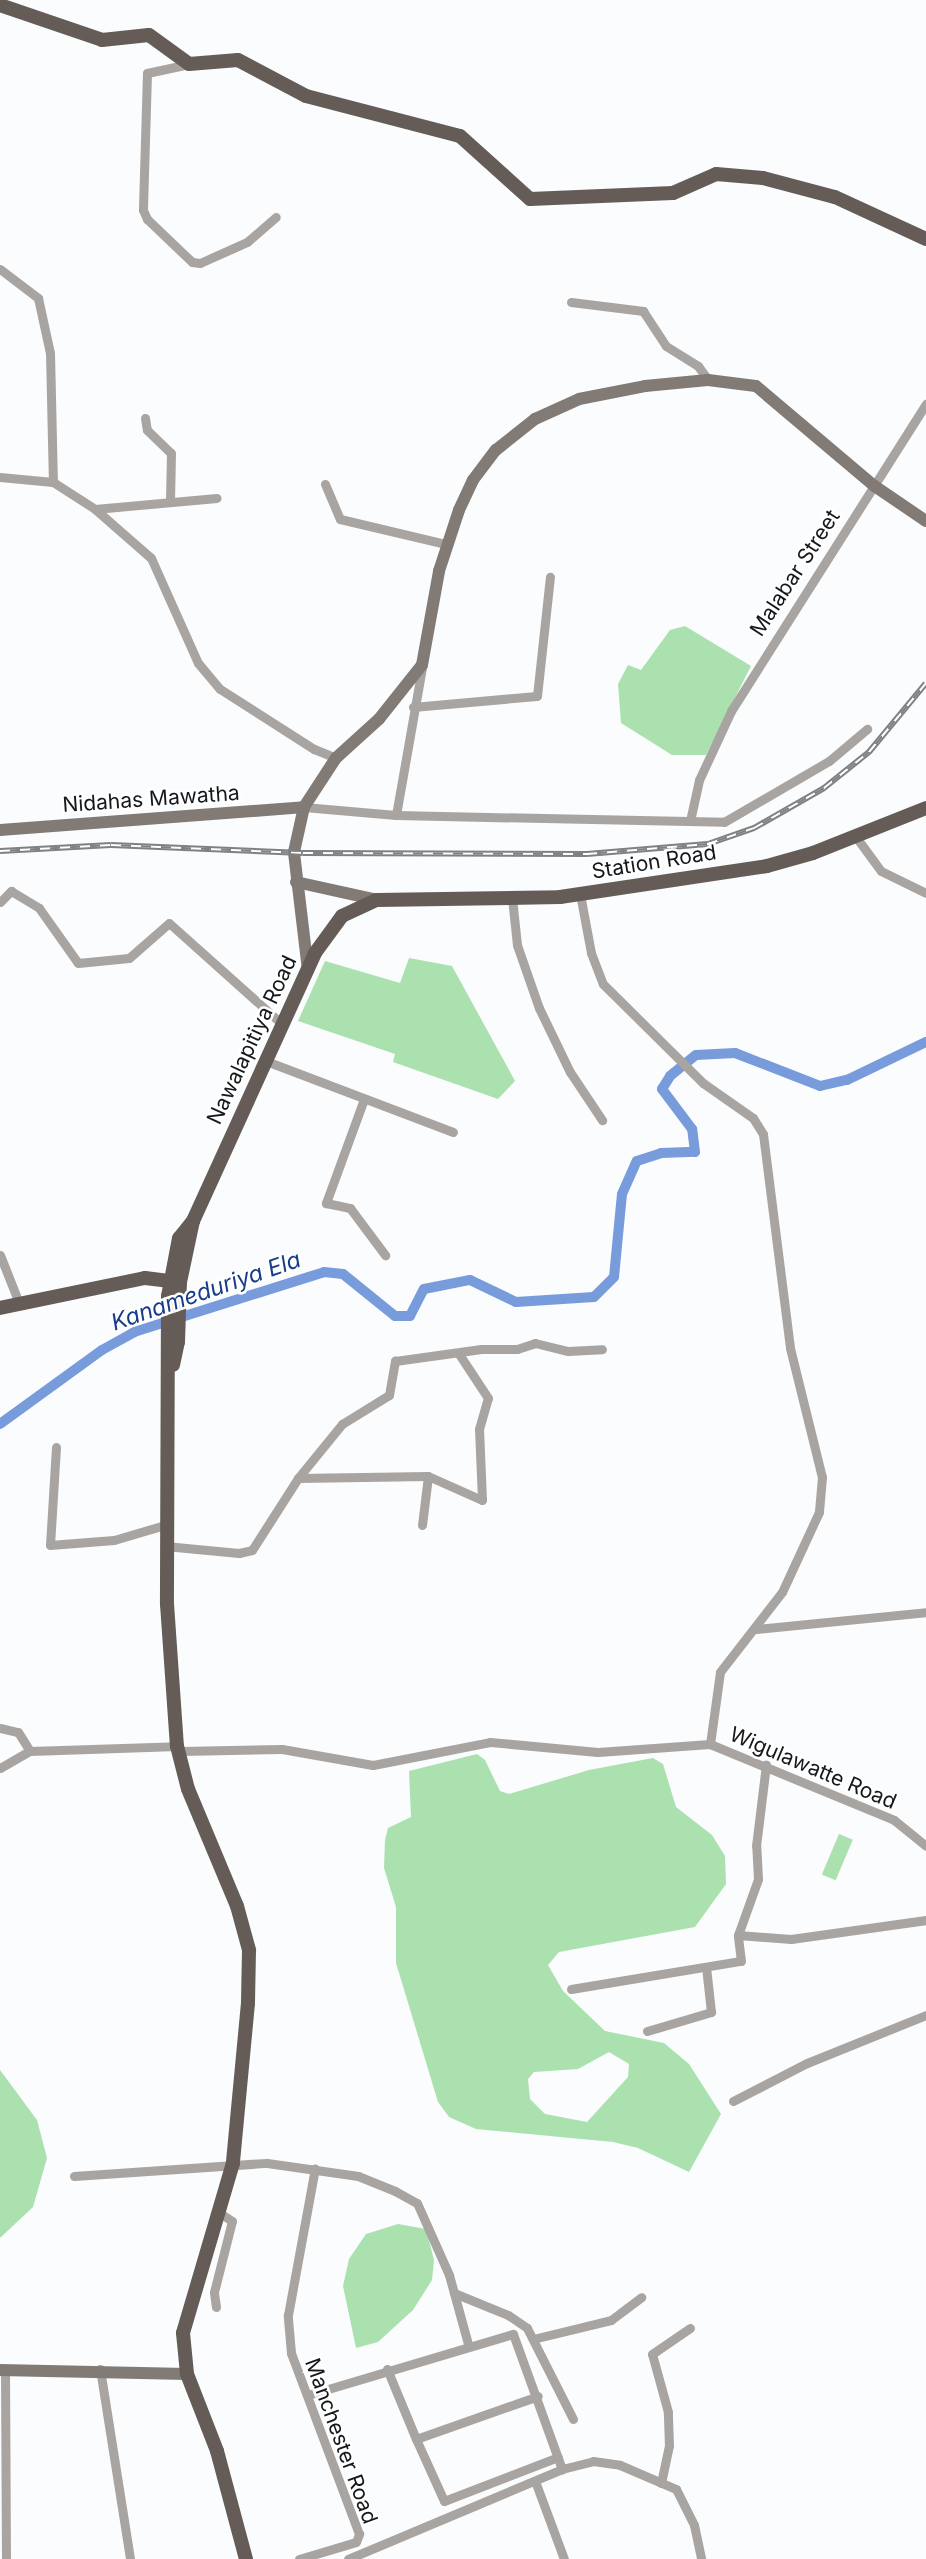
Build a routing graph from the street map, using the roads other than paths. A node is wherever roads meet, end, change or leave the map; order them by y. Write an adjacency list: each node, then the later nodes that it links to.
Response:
1 (0, 5): 2 (main road)
2 (189, 64): 3 (street); 4 (main road)
3 (276, 217)
4 (926, 239)
5 (0, 269): 11 (street)
6 (571, 302): 7 (street)
7 (708, 380): 13 (main road); 18 (main road)
8 (926, 404): 13 (street, Malabar Street)
9 (145, 418): 15 (street)
10 (0, 477): 11 (street)
11 (52, 482): 16 (street)
12 (325, 484): 18 (street)
13 (873, 485): 17 (main road); 27 (street, Malabar Street)
14 (217, 498): 15 (street)
15 (170, 501): 16 (street)
16 (95, 509): 23 (street)
17 (926, 521)
18 (446, 544): 20 (main road)
19 (550, 577): 21 (street)
20 (422, 665): 21 (street); 23 (main road)
21 (413, 707): 26 (street)
22 (867, 729): 27 (street)
23 (336, 758): 24 (main road)
24 (304, 807): 26 (street); 28 (main road, Nidahas Mawatha); 30 (main road)
25 (926, 808): 29 (main road, Station Road)
26 (396, 815): 27 (street)
27 (690, 821)
28 (0, 830)
29 (856, 837): 31 (street); 32 (main road, Station Road)
30 (296, 882): 34 (main road); 36 (main road)
31 (926, 893)
32 (580, 894): 33 (main road, Station Road); 56 (street)
33 (512, 898): 34 (main road, Station Road); 40 (street)
34 (377, 900): 36 (main road, Nawalapitiya Road)
35 (0, 902): 37 (street)
36 (308, 970): 37 (main road, Nawalapitiya Road)
37 (283, 1025): 38 (main road, Nawalapitiya Road)
38 (266, 1061): 39 (street); 44 (main road, Nawalapitiya Road)
39 (365, 1099): 41 (street); 43 (street)
40 (602, 1120)
41 (453, 1132)
42 (0, 1255): 45 (street)
43 (385, 1255)
44 (175, 1283): 45 (main road); 52 (main road, Nawalapitiya Road)
45 (19, 1303): 46 (main road)
46 (0, 1308)
47 (602, 1349): 48 (street)
48 (459, 1354): 50 (street); 51 (street)
49 (56, 1447): 52 (street)
50 (428, 1476): 51 (street); 53 (street)
51 (298, 1478): 54 (street)
52 (165, 1525): 54 (main road, Nawalapitiya Road)
53 (422, 1525)
54 (165, 1546): 59 (main road, Nawalapitiya Road)
55 (926, 1612): 56 (street)
56 (757, 1629): 58 (street)
57 (0, 1728): 60 (street)
58 (710, 1744): 59 (street, Wigulawatte Road); 61 (street, Wigulawatte Road)
59 (178, 1749): 60 (street, Wigulawatte Road); 71 (main road, Nawalapitiya Road)
60 (30, 1751): 62 (street)
61 (766, 1765): 63 (street, Wigulawatte Road); 65 (street)
62 (0, 1768)
63 (926, 1846)
64 (926, 1920): 65 (street)
65 (738, 1935): 66 (street)
66 (706, 1967): 67 (street); 69 (street)
67 (571, 1989)
68 (926, 2015): 70 (street)
69 (647, 2031)
70 (733, 2101)
71 (233, 2163): 72 (street); 73 (street); 74 (main road, Nawalapitiya Road)
72 (315, 2168): 75 (street); 85 (street, Manchester Road)
73 (74, 2176)
74 (218, 2212): 77 (street); 84 (main road, Nawalapitiya Road)
75 (454, 2293): 79 (street); 80 (street)
76 (641, 2297): 79 (street)
77 (216, 2307)
78 (690, 2328): 92 (street)
79 (533, 2339): 87 (street)
80 (468, 2344): 82 (street); 86 (street)
81 (100, 2369): 83 (main road); 84 (main road); 94 (street)
82 (387, 2369): 85 (street); 88 (street)
83 (3, 2370): 93 (street)
84 (187, 2374): 95 (main road, Nawalapitiya Road)
85 (308, 2395): 96 (street, Manchester Road)
86 (538, 2396): 88 (street); 89 (street)
87 (573, 2419)
88 (416, 2439): 89 (street)
89 (558, 2457): 90 (street)
90 (562, 2469): 91 (street); 92 (street)
91 (535, 2481): 97 (street); 98 (street)
92 (662, 2483): 99 (street)
93 (6, 2559)
94 (130, 2559)
95 (246, 2559)
96 (299, 2559)
97 (348, 2559)
98 (564, 2559)
99 (701, 2559)

